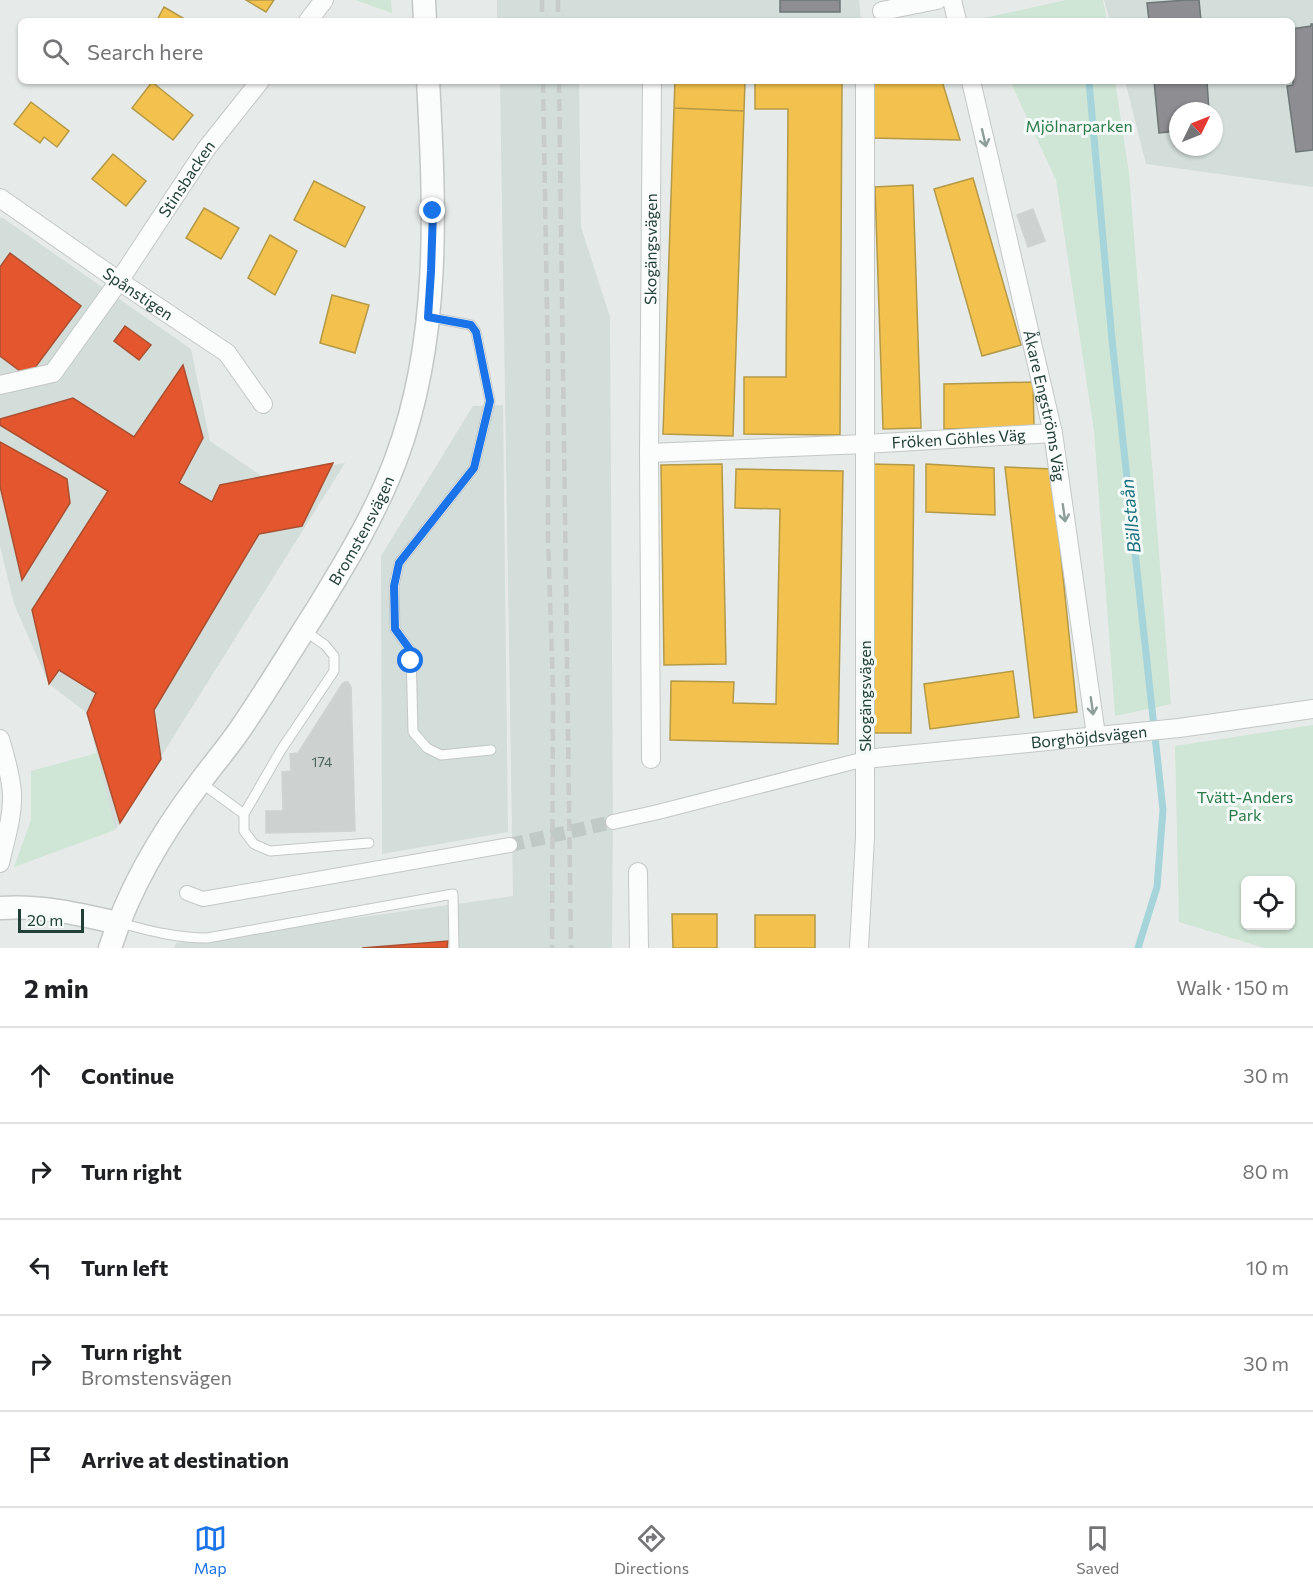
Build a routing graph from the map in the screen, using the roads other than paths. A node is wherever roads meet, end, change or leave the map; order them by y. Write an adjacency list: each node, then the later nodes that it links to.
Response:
1 (324, 0): 6 (street)
2 (424, 0): 7 (street)
3 (937, 0): 5 (street)
4 (952, 0): 8 (street)
5 (880, 11)
6 (310, 18)
7 (425, 18)
8 (956, 18)
9 (258, 84): 15 (street, Stinsbacken)
10 (428, 84): 16 (street, Bromstensvägen)
11 (652, 84): 21 (street, Skogängsvägen)
12 (865, 84): 20 (street, Skogängsvägen)
13 (972, 84): 19 (street, Åkare Engströms Väg, one-way to 19)
14 (0, 198): 15 (street, Spånstigen)
15 (119, 281): 17 (street, Stinsbacken); 18 (street, Spånstigen)
16 (428, 317): 22 (street, Bromstensvägen); 26 (lane)
17 (0, 385)
18 (262, 404)
19 (1053, 433): 20 (street, Fröken Göhles Väg); 24 (street, Åkare Engströms Väg, one-way to 24)
20 (865, 444): 21 (street); 28 (street, Skogängsvägen)
21 (649, 453): 27 (street, Skogängsvägen)
22 (304, 630): 29 (street, Bromstensvägen); 30 (lane)
23 (1313, 709): 24 (street, Borghöjdsvägen)
24 (1096, 735): 28 (street, Borghöjdsvägen)
25 (0, 739): 34 (street)
26 (491, 750)
27 (651, 759)
28 (865, 759): 31 (street); 43 (street, Skogängsvägen)
29 (200, 782): 30 (lane); 38 (street, Bromstensvägen)
30 (244, 814): 32 (lane)
31 (613, 822)
32 (369, 843)
33 (510, 845): 36 (street)
34 (0, 862)
35 (638, 872): 42 (street)
36 (187, 893)
37 (0, 908): 38 (street)
38 (118, 923): 39 (lane); 40 (street, Bromstensvägen)
39 (208, 943): 41 (lane)
40 (110, 948)
41 (454, 948)
42 (639, 948)
43 (859, 948)

